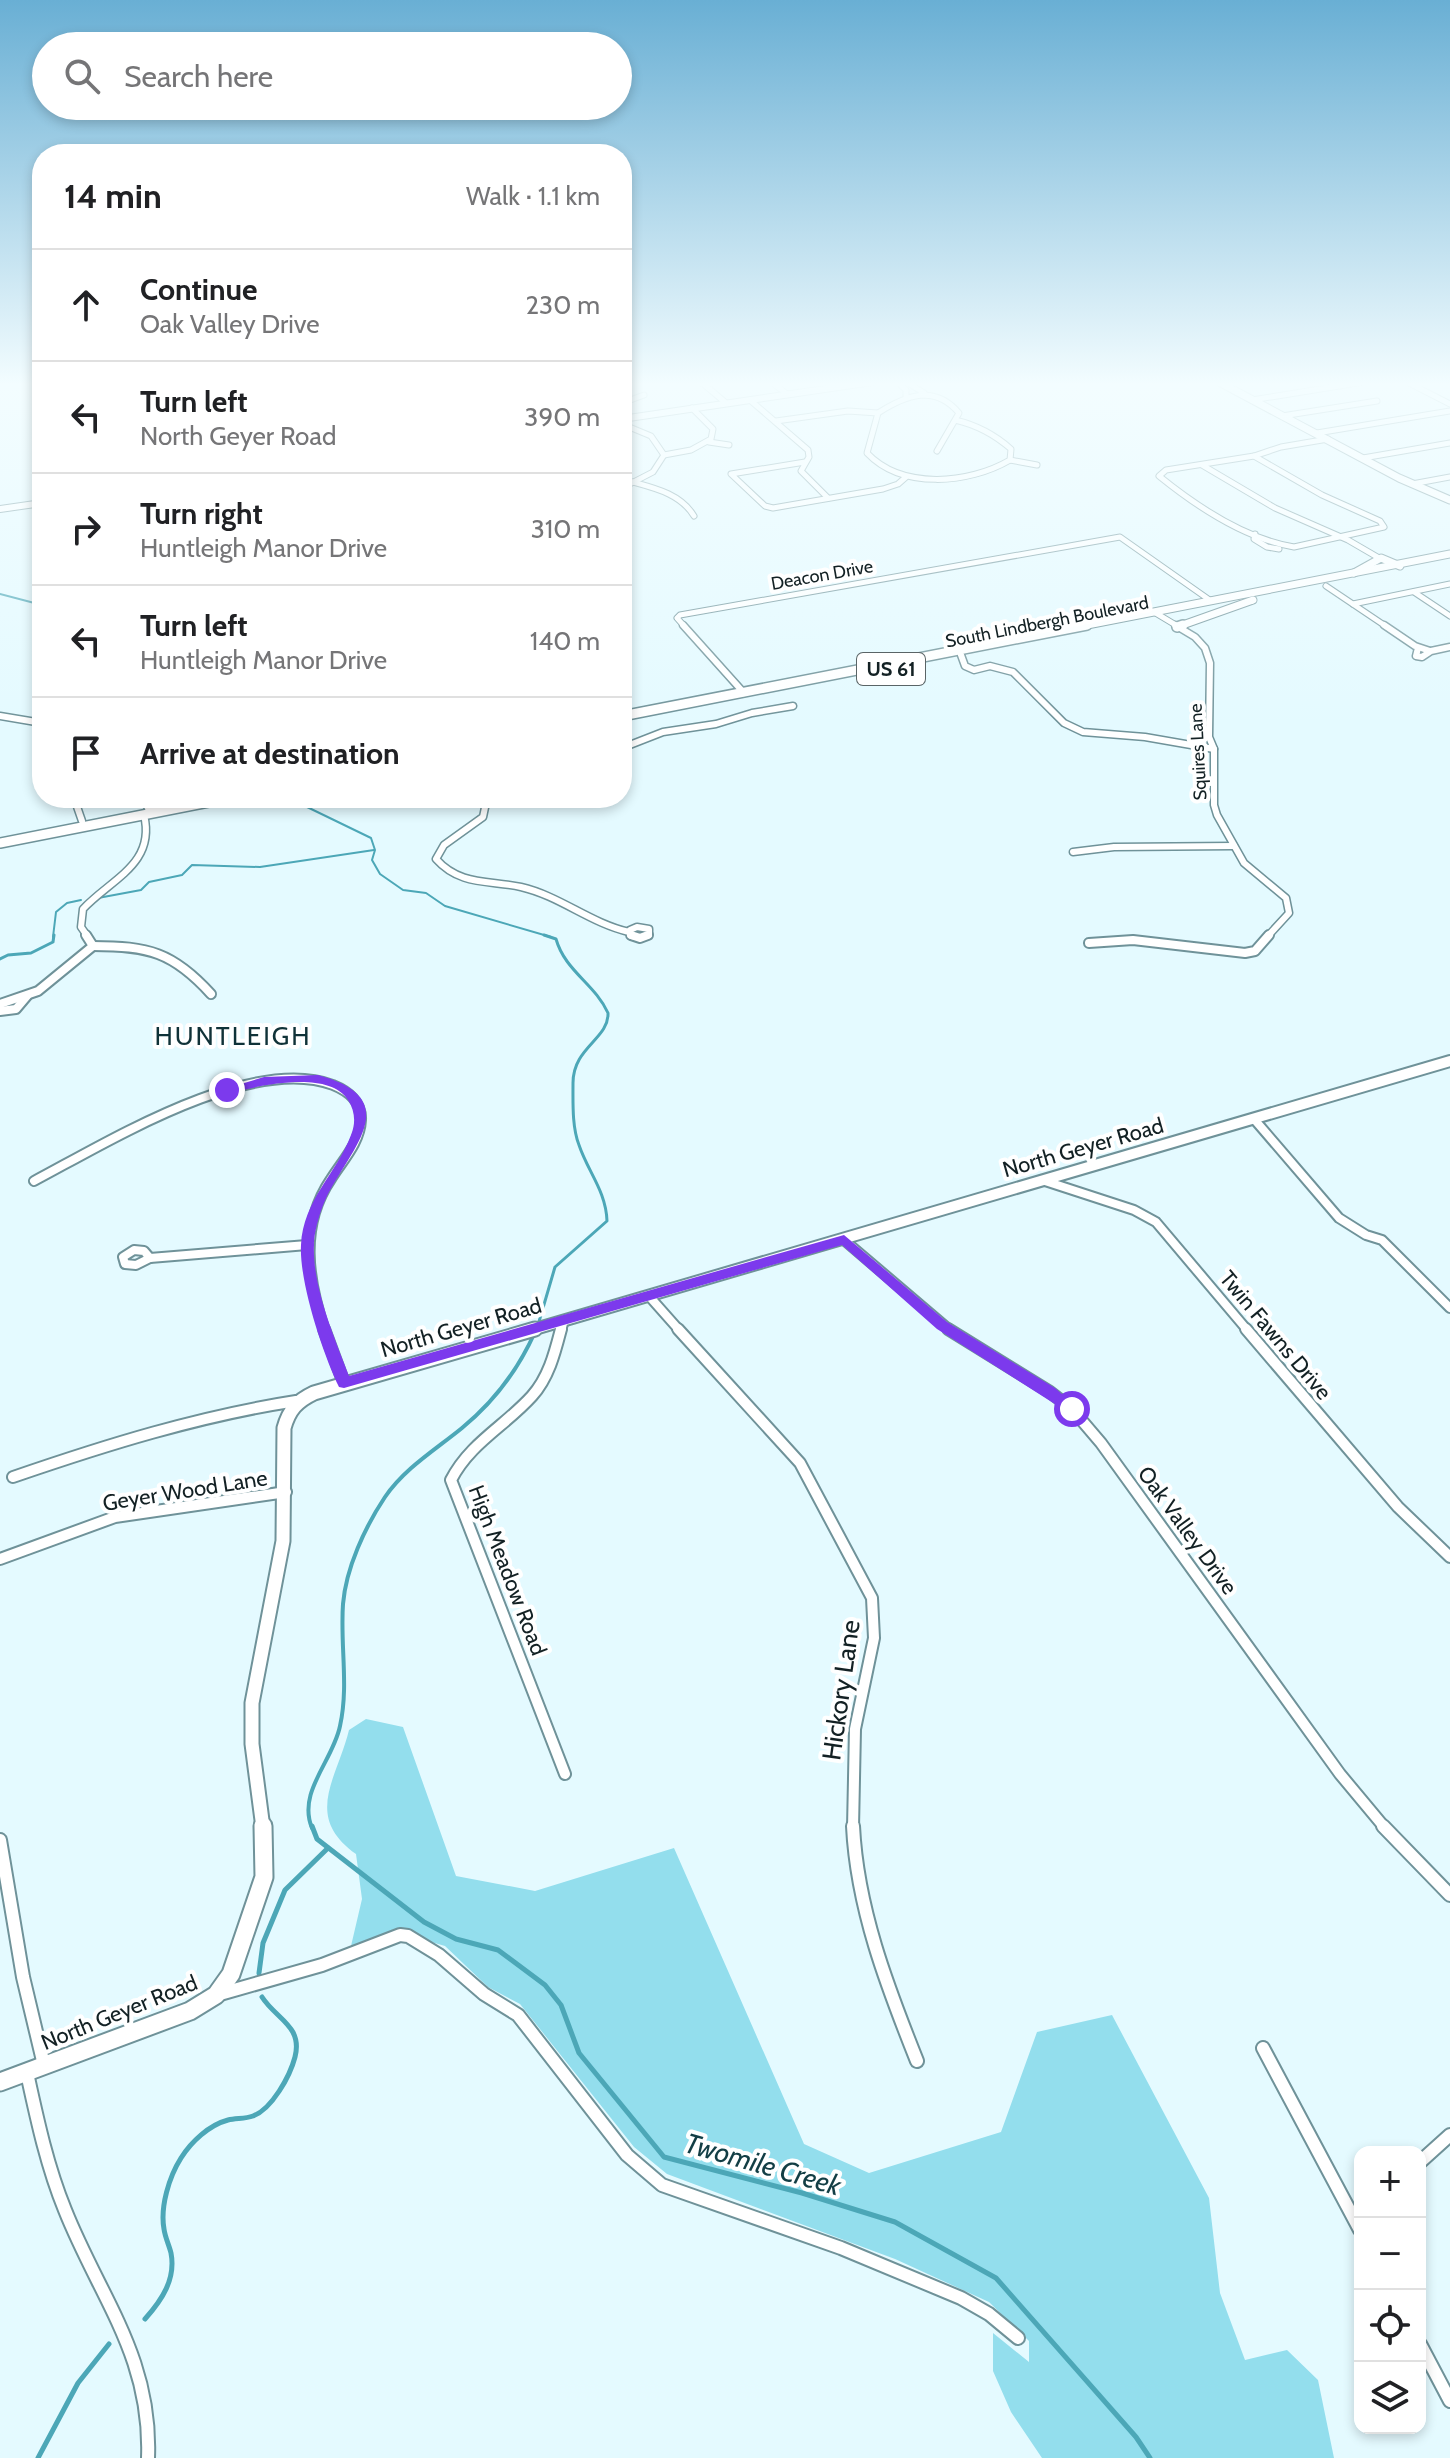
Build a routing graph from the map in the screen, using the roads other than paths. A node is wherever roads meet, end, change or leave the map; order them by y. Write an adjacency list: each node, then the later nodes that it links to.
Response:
1 (669, 496): 11 (street)
2 (756, 496): 8 (street)
3 (826, 496): 8 (street)
4 (842, 496): 8 (street)
5 (1190, 496): 12 (street)
6 (1254, 496): 12 (street)
7 (1324, 496): 12 (street)
8 (828, 498)
9 (32, 504): 10 (street)
10 (0, 509)
11 (694, 516)
12 (1339, 537): 14 (street)
13 (1450, 554): 17 (main road, US 61)
14 (1376, 559): 16 (main road); 17 (main road); 18 (main road)
15 (1450, 561): 17 (main road, US 61)
16 (1389, 568): 17 (main road); 18 (main road, US 61)
17 (1399, 569): 20 (main road, US 61)
18 (1344, 577): 21 (main road, US 61)
19 (1450, 584): 22 (street)
20 (1326, 586): 21 (main road, US 61); 25 (street)
21 (1287, 590): 23 (main road, South Lindbergh Boulevard / US 61); 24 (main road, South Lindbergh Boulevard / US 61)
22 (1413, 591): 25 (street); 27 (street)
23 (1260, 598): 26 (main road, South Lindbergh Boulevard / US 61); 28 (main road)
24 (1211, 601): 26 (main road, South Lindbergh Boulevard / US 61); 31 (street, Deacon Drive)
25 (1352, 604): 29 (street)
26 (1157, 614): 28 (street, Squires Lane); 30 (main road, South Lindbergh Boulevard / US 61); 31 (main road, South Lindbergh Boulevard / US 61)
27 (1450, 616)
28 (1177, 627): 38 (street, Squires Lane)
29 (1450, 647)
30 (961, 655): 35 (main road, South Lindbergh Boulevard / US 61); 38 (street)
31 (744, 693): 34 (main road, South Lindbergh Boulevard / US 61)
32 (793, 706): 37 (street)
33 (0, 716): 36 (street)
34 (632, 717)
35 (632, 717)
36 (32, 721)
37 (632, 744)
38 (1214, 749): 47 (street, Squires Lane)
39 (77, 808): 45 (street)
40 (152, 808): 44 (main road)
41 (157, 808): 44 (main road)
42 (164, 808): 44 (main road)
43 (485, 808): 49 (street)
44 (145, 811): 45 (main road); 46 (main road); 51 (street)
45 (82, 821): 46 (main road)
46 (0, 840)
47 (1234, 846): 48 (street); 50 (street, Squires Lane)
48 (1073, 852)
49 (629, 932)
50 (1089, 943)
51 (93, 946): 52 (street); 53 (street)
52 (211, 994)
53 (27, 996): 54 (street); 55 (street)
54 (0, 1004)
55 (0, 1011)
56 (1450, 1061): 57 (street, North Geyer Road)
57 (1254, 1119): 59 (street, North Geyer Road); 64 (street)
58 (34, 1181): 61 (street)
59 (1045, 1181): 60 (street, North Geyer Road); 70 (street, Twin Fawns Drive)
60 (844, 1240): 63 (street, North Geyer Road); 74 (street, Oak Valley Drive)
61 (307, 1245): 62 (street); 66 (street)
62 (150, 1258)
63 (649, 1296): 65 (street, North Geyer Road); 77 (street, Hickory Lane)
64 (1450, 1308)
65 (558, 1322): 66 (street, North Geyer Road); 72 (street, High Meadow Road)
66 (344, 1383): 67 (street, North Geyer Road)
67 (296, 1401): 68 (street); 69 (street, North Geyer Road)
68 (13, 1477)
69 (286, 1492): 71 (street, Geyer Wood Lane); 75 (street, North Geyer Road)
70 (1450, 1557)
71 (0, 1559)
72 (565, 1774)
73 (0, 1840): 78 (street)
74 (1450, 1895)
75 (216, 1995): 78 (street, North Geyer Road); 84 (street)
76 (1263, 2048): 83 (street)
77 (917, 2061)
78 (44, 2066): 79 (street, North Geyer Road)
79 (27, 2072): 80 (street, North Geyer Road); 87 (street)
80 (0, 2082)
81 (1450, 2135): 82 (street)
82 (1426, 2157)
83 (1356, 2218)
84 (1018, 2338)
85 (1426, 2355): 86 (street)
86 (1450, 2401)
87 (148, 2458)

